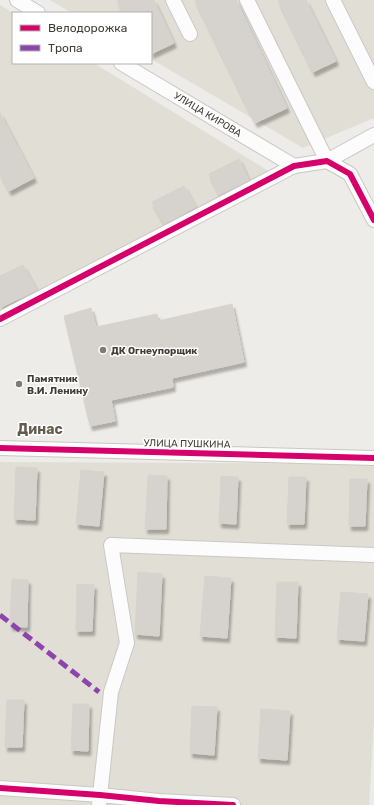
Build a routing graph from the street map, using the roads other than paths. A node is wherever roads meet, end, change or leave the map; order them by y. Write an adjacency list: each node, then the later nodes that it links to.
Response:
1 (20, 0): 5 (street)
2 (173, 0): 6 (street)
3 (247, 0): 10 (street)
4 (333, 0): 8 (street)
5 (37, 12)
6 (190, 34)
7 (124, 64): 11 (street, УЛИЦА КИРОВА)
8 (374, 82)
9 (374, 135): 10 (street)
10 (327, 161): 11 (street); 12 (street)
11 (294, 166): 13 (street)
12 (374, 220)
13 (0, 319)
14 (0, 448): 15 (street, УЛИЦА ПУШКИНА)
15 (374, 458)
16 (374, 555): 18 (street)
17 (0, 788): 18 (street)
18 (99, 800): 19 (street)
19 (233, 805)

